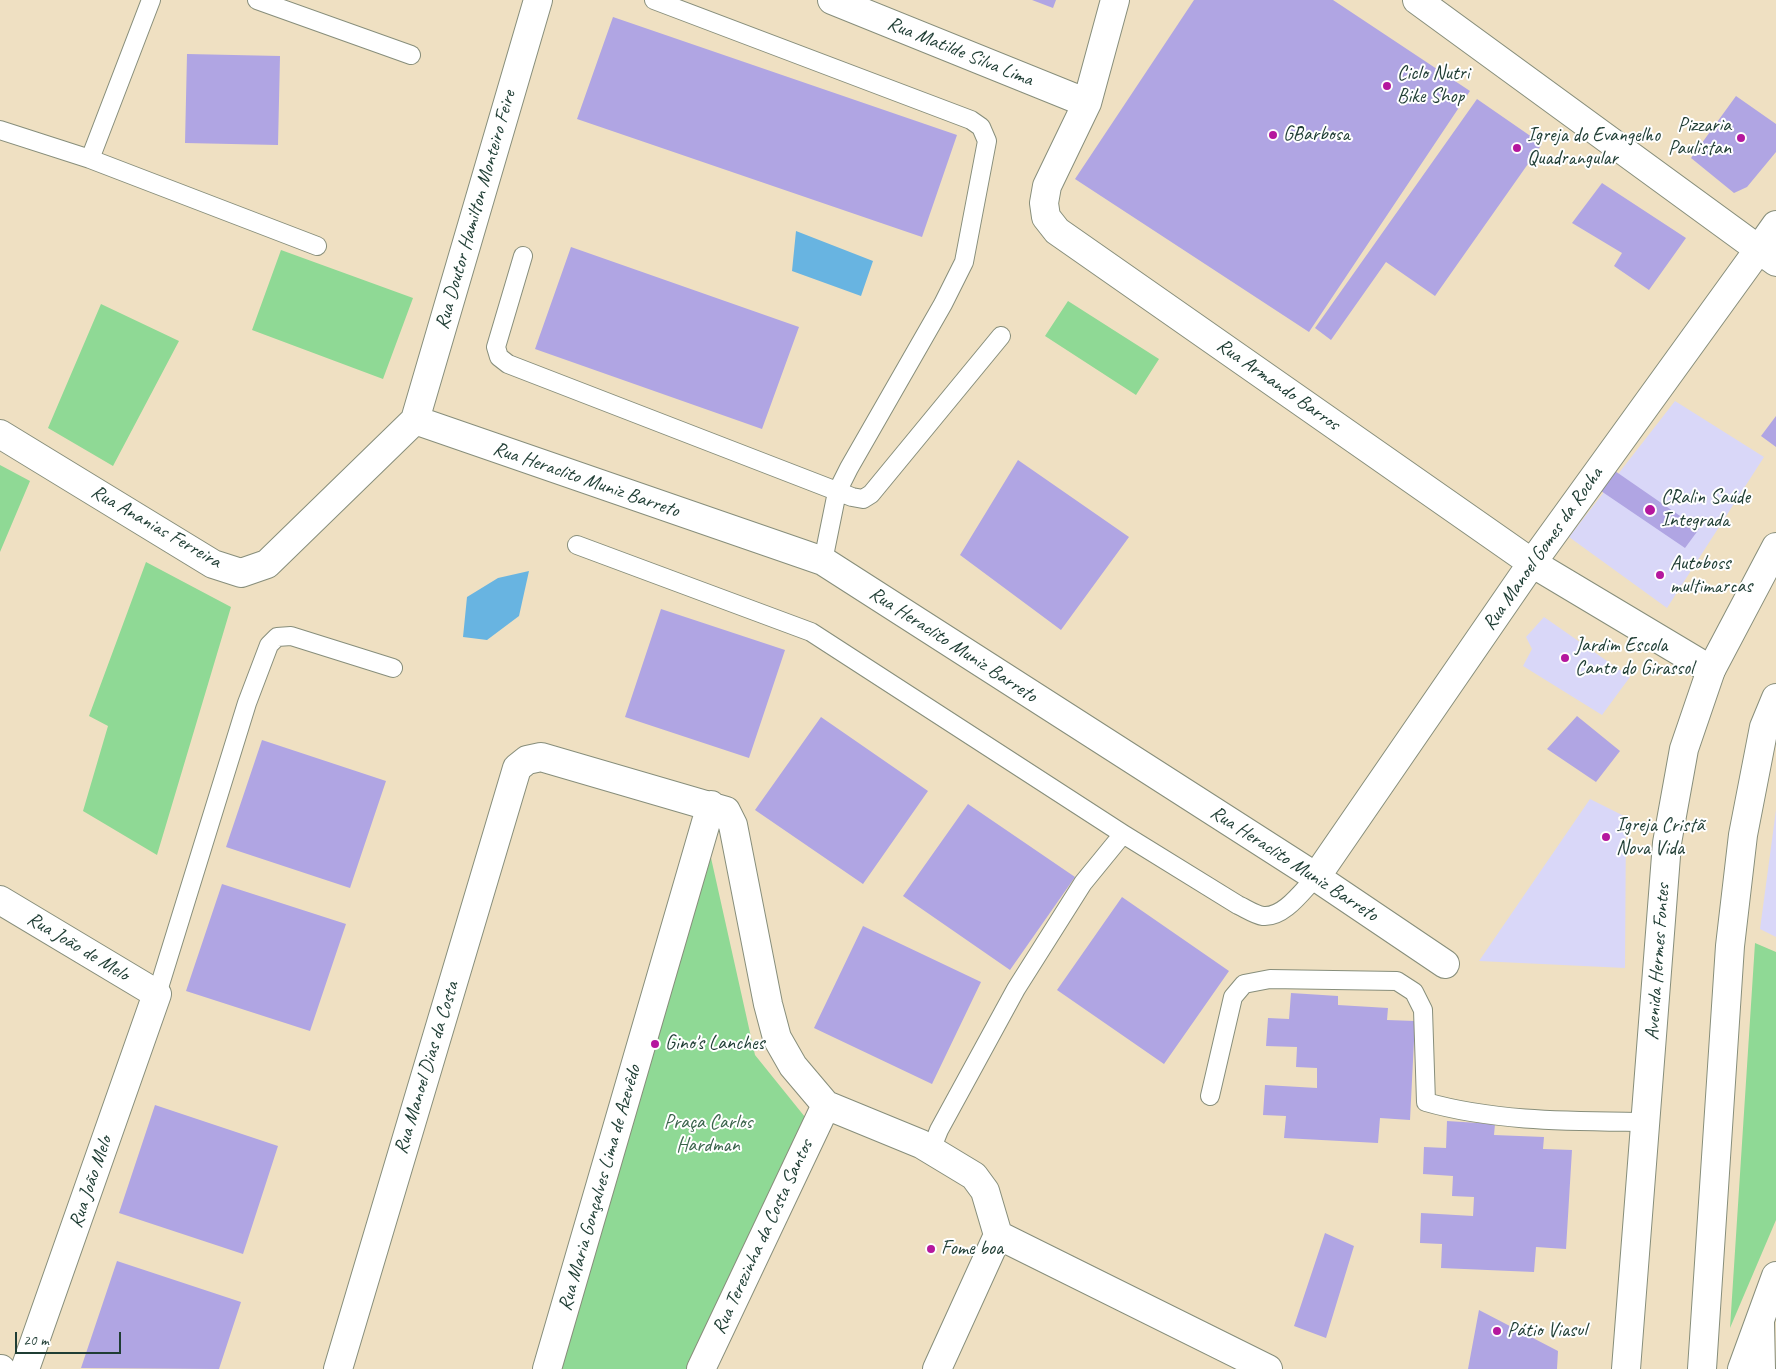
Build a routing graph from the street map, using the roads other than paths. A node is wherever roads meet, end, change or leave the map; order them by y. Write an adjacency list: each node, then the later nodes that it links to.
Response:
1 (151, 0): 11 (lane)
2 (256, 0): 8 (lane)
3 (538, 0): 17 (street, Rua Doutor Hamilton Monteiro Feire)
4 (654, 0): 19 (lane)
5 (832, 0): 9 (street, Rua Matilde Silva Lima)
6 (1115, 0): 9 (street, Rua Armando Barros)
7 (1417, 0): 15 (street)
8 (411, 55)
9 (1088, 103): 23 (street, Rua Armando Barros)
10 (0, 130): 11 (lane)
11 (90, 159): 13 (lane)
12 (1776, 225): 15 (street, Rua Manoel Gomes da Rocha)
13 (317, 246)
14 (523, 256): 19 (lane)
15 (1767, 256): 23 (street, Rua Manoel Gomes da Rocha)
16 (1001, 336): 19 (lane)
17 (415, 420): 18 (street, Rua Ananias Ferreira); 22 (street, Rua Heraclito Muniz Barreto)
18 (0, 434)
19 (837, 492): 22 (lane)
20 (577, 545): 29 (lane)
21 (1776, 547): 25 (street, Avenida Hermes Fontes)
22 (823, 561): 30 (street, Rua Heraclito Muniz Barreto)
23 (1532, 563): 25 (street, Rua Armando Barros); 30 (street, Rua Manoel Gomes da Rocha)
24 (393, 668): 33 (lane)
25 (1710, 670): 36 (street, Avenida Hermes Fontes)
26 (1776, 698): 27 (street)
27 (1770, 731): 48 (street)
28 (711, 805): 35 (street); 42 (street, Rua Manoel Dias da Costa); 43 (street, Rua Maria Gonçalves Lima de Azevêdo)
29 (1123, 834): 30 (lane); 37 (lane)
30 (1316, 877): 32 (street, Rua Heraclito Muniz Barreto)
31 (0, 900): 33 (street, Rua João de Melo)
32 (1445, 964)
33 (157, 994): 41 (street, Rua João Melo)
34 (1210, 1096): 36 (lane)
35 (826, 1105): 37 (street); 44 (street, Rua Terezinha da Costa Santos)
36 (1645, 1122): 47 (street, Avenida Hermes Fontes)
37 (931, 1150): 38 (street)
38 (998, 1235): 45 (street); 46 (street)
39 (1776, 1276): 40 (street)
40 (1760, 1323): 49 (street); 50 (street)
41 (25, 1369)
42 (338, 1369)
43 (547, 1369)
44 (701, 1369)
45 (937, 1369)
46 (1268, 1369)
47 (1626, 1369)
48 (1702, 1369)
49 (1742, 1369)
50 (1761, 1369)

